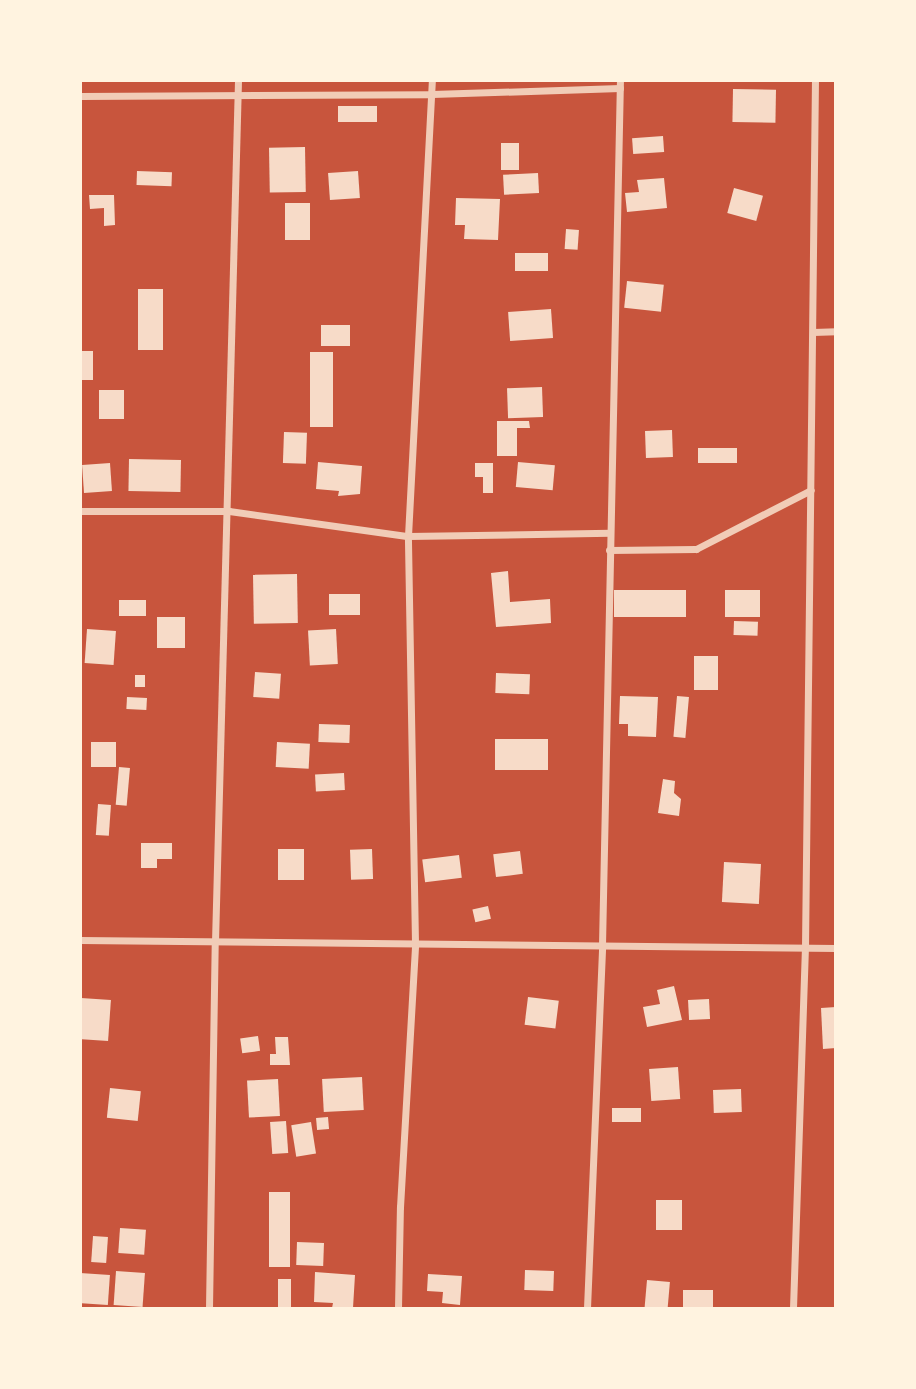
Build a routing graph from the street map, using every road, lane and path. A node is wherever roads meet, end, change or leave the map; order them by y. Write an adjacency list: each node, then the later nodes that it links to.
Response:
1 (238, 80): 5 (street)
2 (432, 80): 6 (street)
3 (816, 80): 9 (street)
4 (620, 84): 6 (street); 13 (street)
5 (238, 94): 6 (street); 7 (street); 12 (street)
6 (432, 94): 14 (street)
7 (80, 96)
8 (835, 331): 9 (street)
9 (813, 332): 10 (street)
10 (811, 490): 15 (street); 20 (street)
11 (80, 511): 12 (street)
12 (229, 511): 14 (street); 17 (street)
13 (610, 533): 14 (street); 15 (street)
14 (408, 536): 18 (street)
15 (609, 550): 19 (street)
16 (80, 940): 17 (street)
17 (215, 942): 18 (street); 22 (street)
18 (415, 943): 19 (street); 23 (street)
19 (602, 945): 20 (street); 24 (street)
20 (805, 947): 21 (street); 25 (street)
21 (835, 948)
22 (209, 1308)
23 (398, 1308)
24 (587, 1308)
25 (793, 1308)

